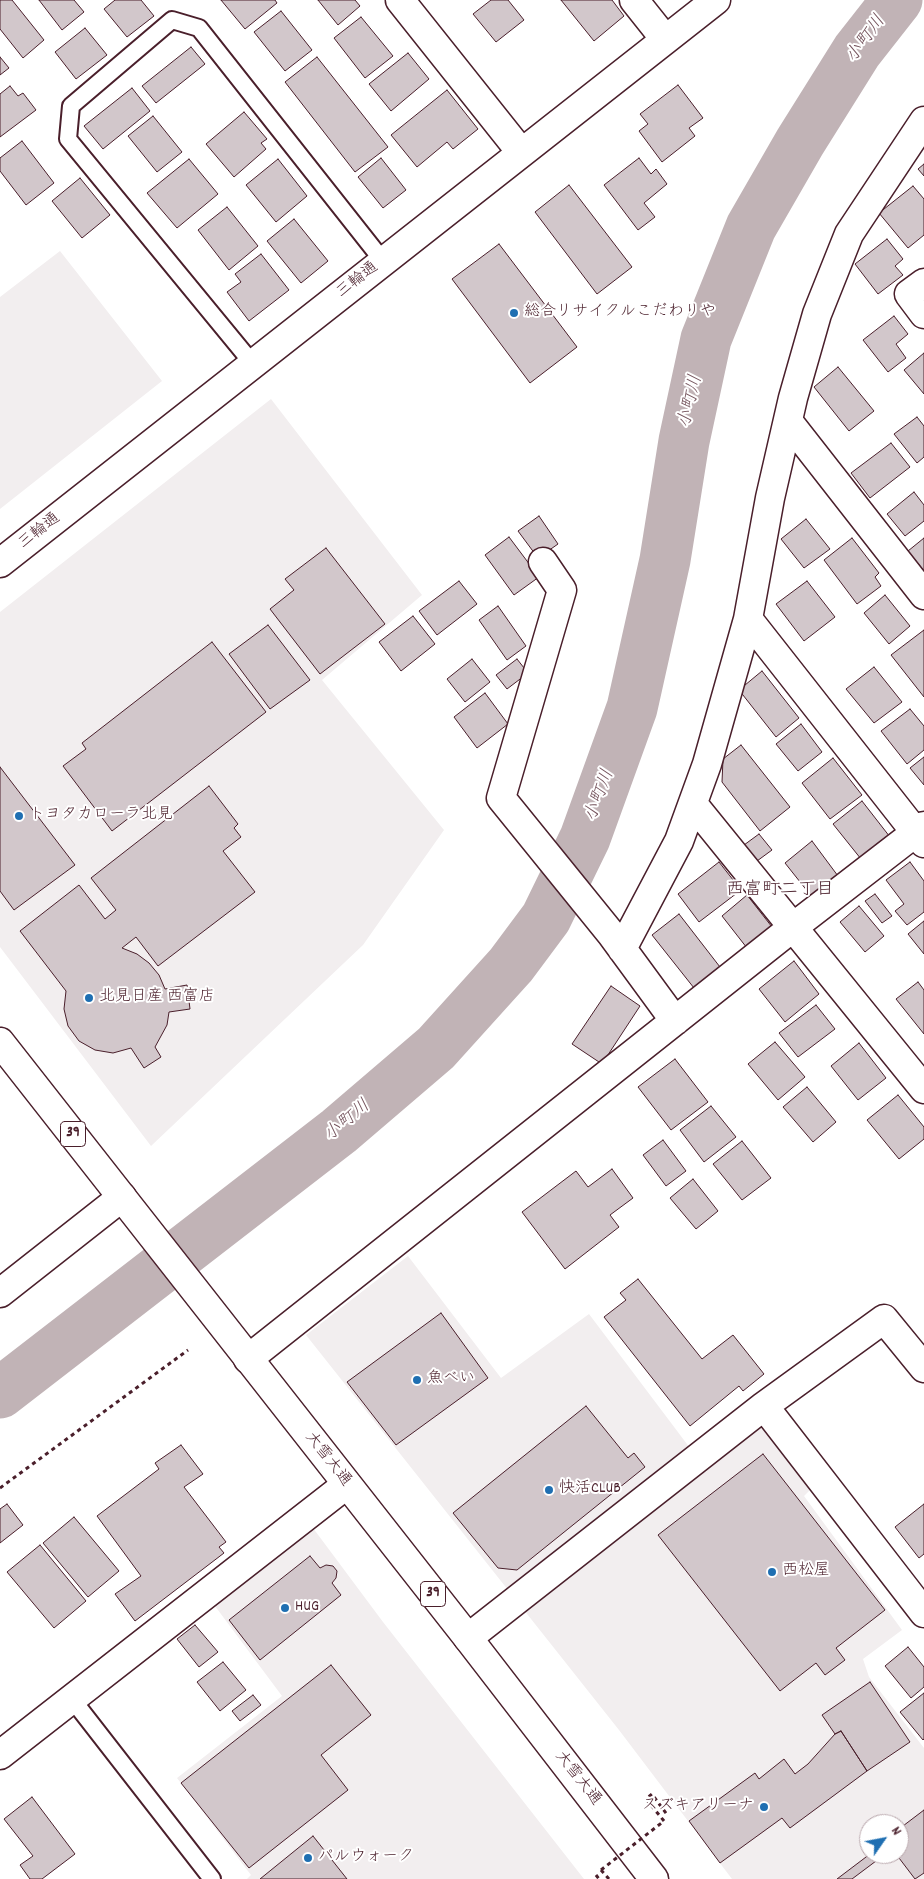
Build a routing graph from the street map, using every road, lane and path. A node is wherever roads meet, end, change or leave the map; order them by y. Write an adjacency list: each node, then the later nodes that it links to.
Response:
1 (400, 0): 6 (main road)
2 (634, 0): 4 (main road)
3 (716, 0): 4 (main road, 三輪通)
4 (665, 39): 6 (main road, 三輪通)
5 (924, 121): 11 (main road)
6 (521, 152): 7 (main road, 三輪通)
7 (383, 261): 10 (main road, 三輪通); 10 (lane)
8 (924, 283): 9 (main road)
9 (924, 314)
10 (253, 364): 13 (main road, 三輪通)
11 (788, 421): 14 (main road); 15 (main road)
12 (543, 562): 19 (main road)
13 (0, 563)
14 (924, 595)
15 (748, 619): 16 (main road); 17 (main road)
16 (693, 804): 18 (main road); 19 (main road)
17 (921, 834): 18 (main road)
18 (792, 928): 20 (main road); 22 (main road)
19 (617, 942): 20 (main road)
20 (675, 1021): 26 (main road)
21 (0, 1042): 23 (main road, 大雪大通 / 39)
22 (924, 1089)
23 (122, 1197): 24 (main road); 26 (main road, 大雪大通 / 39)
24 (0, 1293)
25 (188, 1350): 30 (path)
26 (248, 1359): 29 (main road, 大雪大通 / 39)
27 (924, 1368): 28 (main road)
28 (764, 1406): 31 (main road); 32 (main road)
29 (346, 1485): 32 (main road, 大雪大通 / 39); 33 (main road)
30 (0, 1488)
31 (924, 1613)
32 (468, 1638): 38 (main road, 大雪大通 / 39)
33 (72, 1699): 34 (main road); 36 (lane)
34 (0, 1755)
35 (668, 1816): 37 (path, bridge)
36 (212, 1879)
37 (609, 1879)
38 (654, 1879)

